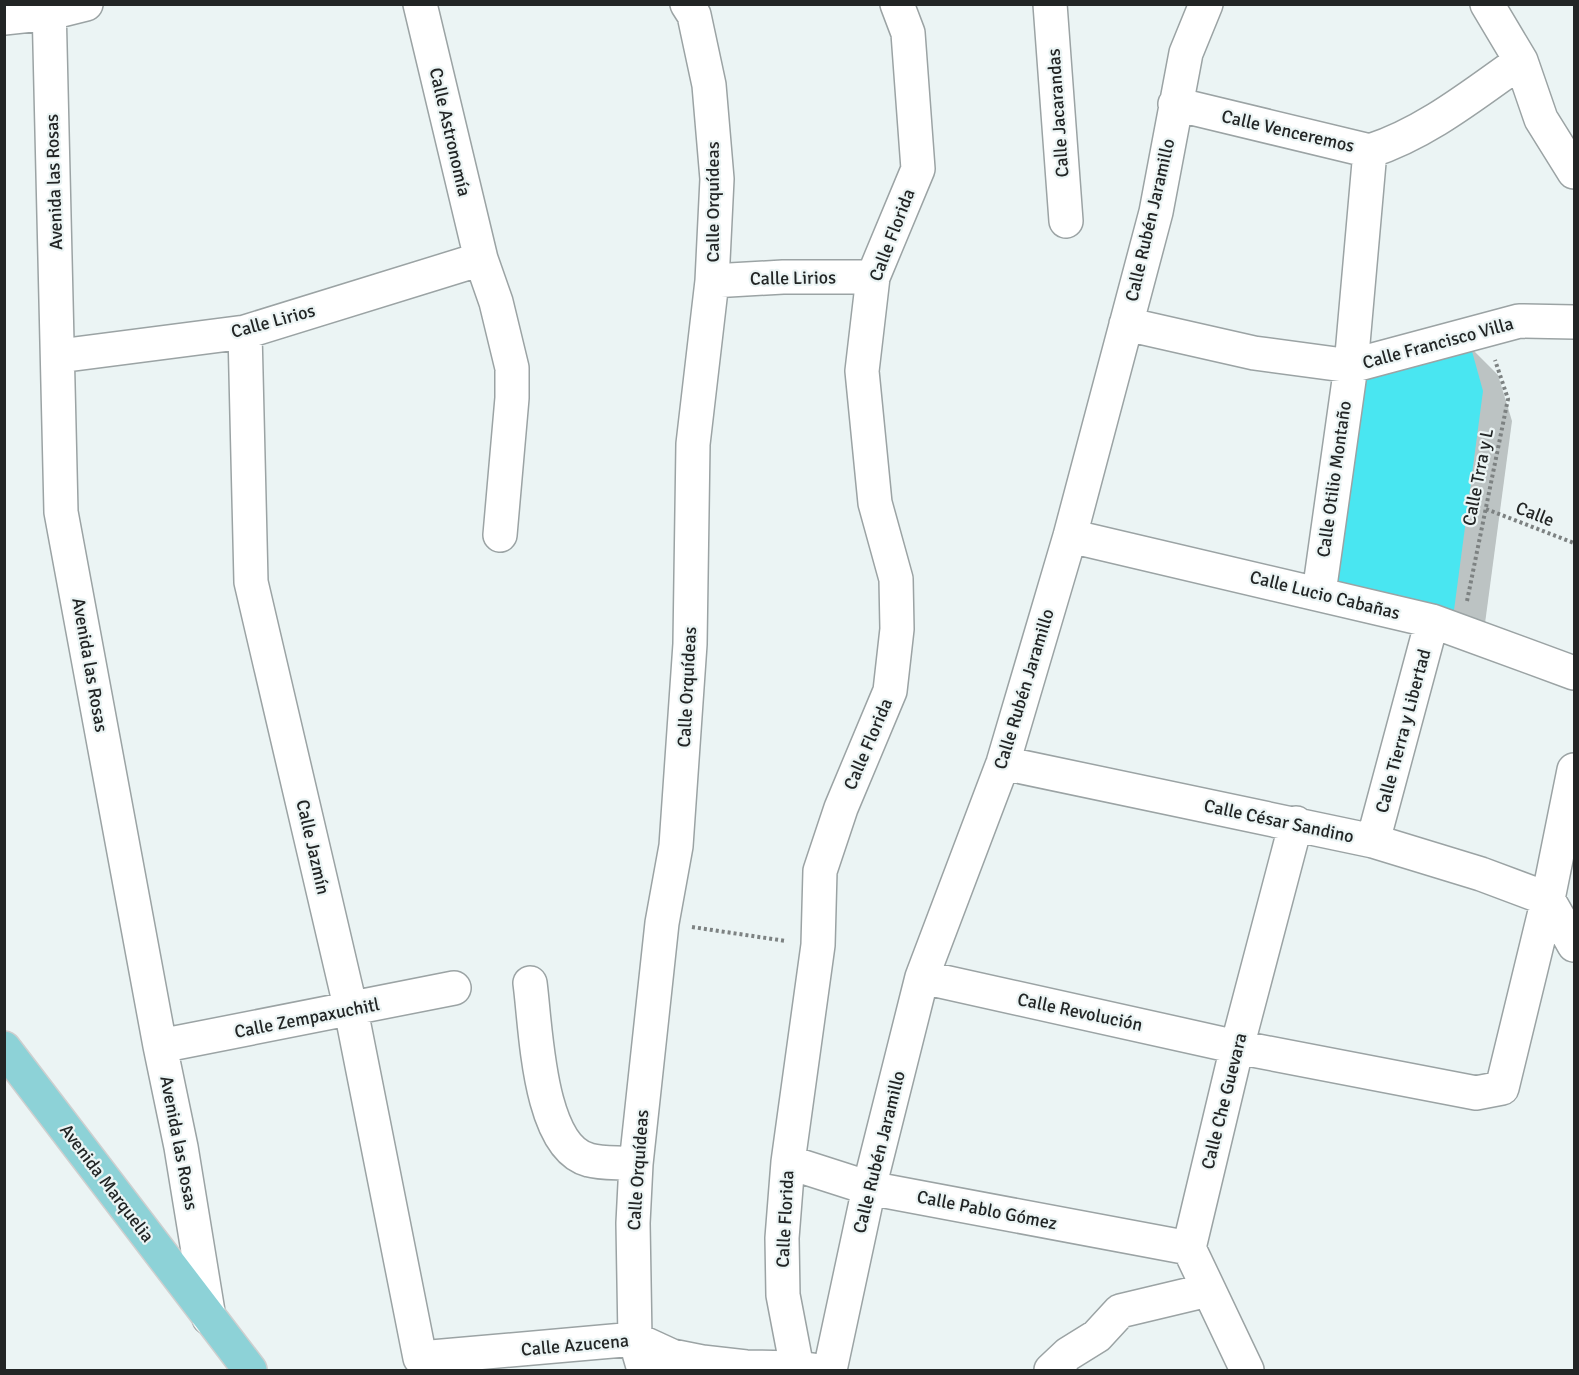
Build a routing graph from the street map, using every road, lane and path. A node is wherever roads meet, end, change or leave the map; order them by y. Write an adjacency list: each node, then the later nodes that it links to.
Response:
1 (86, 4): 8 (street)
2 (420, 4): 15 (street, Calle Astronomía)
3 (687, 4): 17 (street, Calle Orquídeas)
4 (897, 4): 16 (street, Calle Florida)
5 (1050, 4): 14 (street, Calle Jacarandas)
6 (1206, 4): 11 (street, Calle Rubén Jaramillo)
7 (1487, 4): 10 (street)
8 (50, 9): 9 (street); 22 (street, Avenida las Rosas)
9 (4, 18)
10 (1521, 60): 12 (street, Calle Venceremos); 13 (street)
11 (1175, 104): 12 (street, Calle Venceremos); 19 (street, Calle Rubén Jaramillo)
12 (1370, 151): 23 (street, Calle Otilio Montaño)
13 (1575, 172)
14 (1066, 221)
15 (481, 259): 21 (street, Calle Lirios); 25 (street, Calle Astronomía)
16 (873, 277): 17 (street, Calle Lirios); 37 (street, Calle Florida)
17 (712, 281): 36 (street, Calle Orquídeas)
18 (1575, 322): 20 (street, Calle Francisco Villa)
19 (1125, 324): 23 (street, Calle Francisco Villa); 26 (street, Calle Rubén Jaramillo)
20 (1485, 331): 23 (street, Calle Francisco Villa); 24 (path, Calle Trra y L)
21 (245, 332): 22 (street, Calle Lirios); 42 (street, Calle Jazmín)
22 (59, 356): 43 (street, Avenida las Rosas)
23 (1351, 366): 28 (street, Calle Otilio Montaño)
24 (1486, 510): 27 (path, Calle); 29 (path, Calle Trra y L)
25 (500, 535)
26 (1070, 536): 28 (street, Calle Lucio Cabañas); 31 (street, Calle Rubén Jaramillo)
27 (1575, 543)
28 (1319, 593): 29 (street, Calle Lucio Cabañas)
29 (1446, 626): 30 (street, Calle Lucio Cabañas); 34 (street, Calle Tierra y Libertad)
30 (1575, 674)
31 (1003, 763): 33 (street, Calle César Sandino); 39 (street, Calle Rubén Jaramillo)
32 (1575, 770): 35 (street)
33 (1296, 823): 34 (street, Calle César Sandino); 44 (street, Calle Che Guevara)
34 (1373, 841): 35 (street, Calle César Sandino)
35 (1548, 899): 38 (street); 44 (street, Calle Revolución)
36 (662, 923): 37 (path); 47 (street, Calle Orquídeas)
37 (818, 945): 46 (street, Calle Florida)
38 (1575, 945)
39 (922, 977): 44 (street, Calle Revolución); 48 (street, Calle Rubén Jaramillo)
40 (530, 983): 47 (street)
41 (454, 988): 42 (street, Calle Zempaxuchitl)
42 (351, 1010): 43 (street, Calle Zempaxuchitl); 53 (street, Calle Jazmín)
43 (160, 1046): 51 (street, Avenida las Rosas)
44 (1237, 1047): 49 (street, Calle Che Guevara)
45 (4, 1048): 51 (main road, Avenida Marquelia)
46 (788, 1162): 48 (street, Calle Pablo Gómez); 54 (street, Calle Florida)
47 (636, 1164): 52 (street, Calle Orquídeas)
48 (869, 1188): 49 (street, Calle Pablo Gómez); 57 (street, Calle Rubén Jaramillo)
49 (1189, 1248): 50 (street)
50 (1208, 1290): 58 (street); 59 (street)
51 (209, 1318): 55 (main road, Avenida Marquelia)
52 (635, 1339): 53 (street, Calle Azucena); 54 (street, Calle Azucena); 56 (street, Calle Orquídeas)
53 (420, 1358)
54 (805, 1369)
55 (250, 1371)
56 (644, 1371)
57 (830, 1371)
58 (1050, 1371)
59 (1247, 1371)

